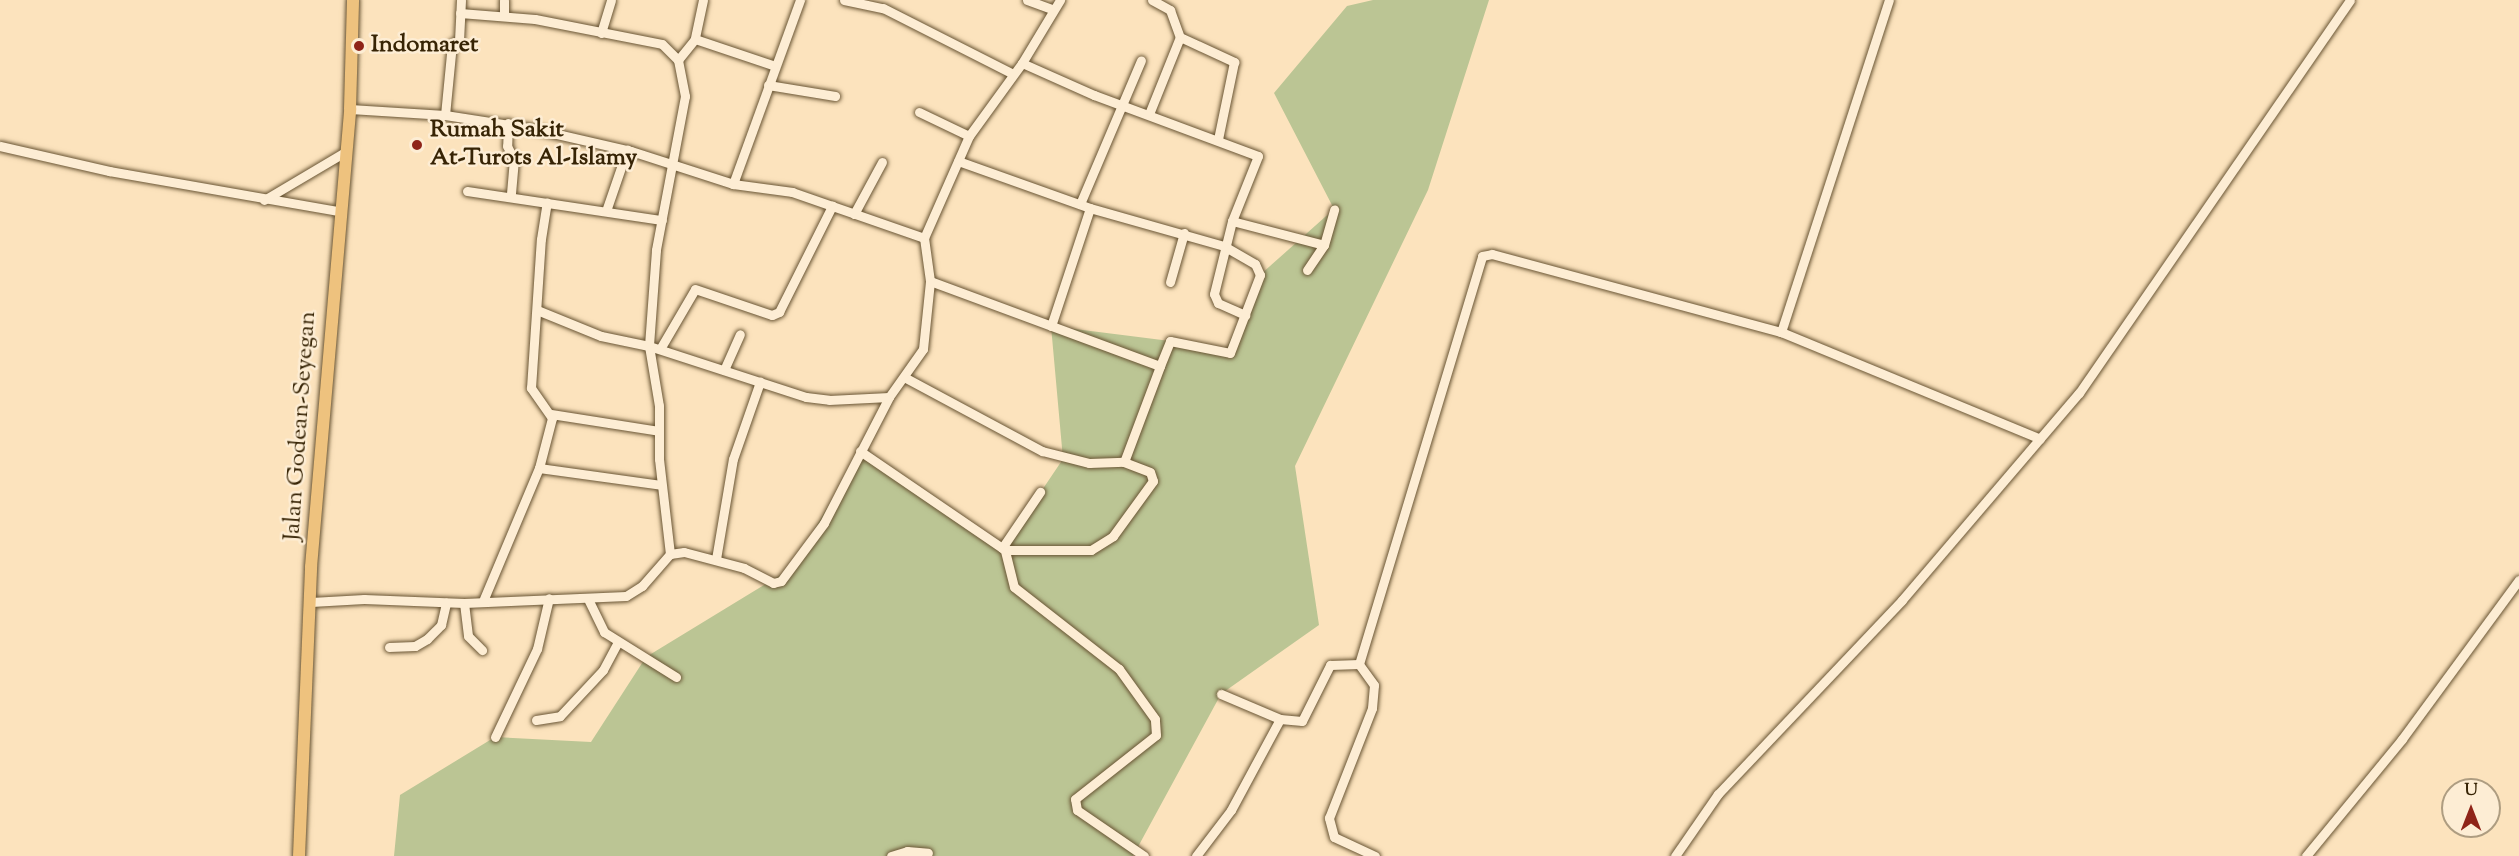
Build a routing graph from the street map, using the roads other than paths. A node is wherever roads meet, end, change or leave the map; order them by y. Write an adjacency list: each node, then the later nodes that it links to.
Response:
1 (353, 0): 27 (main road, Jalan Godean-Seyegan)
2 (461, 0): 14 (street)
3 (504, 0): 15 (street)
4 (611, 0): 16 (street)
5 (703, 0): 18 (street)
6 (800, 0): 22 (street)
7 (844, 0): 23 (street)
8 (1027, 0): 13 (street)
9 (1060, 0): 13 (street)
10 (1152, 0): 17 (street)
11 (1889, 0): 64 (street)
12 (2350, 0): 75 (street)
13 (1052, 9): 21 (street)
14 (460, 13): 15 (street); 30 (street)
15 (504, 16): 16 (street)
16 (601, 33): 19 (street)
17 (1180, 37): 29 (street); 33 (street)
18 (695, 39): 19 (street); 22 (street)
19 (678, 60): 39 (street)
20 (1141, 60): 26 (street)
21 (1022, 63): 23 (street); 26 (street)
22 (775, 66): 24 (street)
23 (1013, 74): 32 (street)
24 (768, 85): 25 (street); 40 (street)
25 (836, 96)
26 (1124, 106): 29 (street); 45 (street)
27 (350, 109): 30 (street); 36 (main road, Jalan Godean-Seyegan)
28 (919, 112): 32 (street)
29 (1149, 114): 33 (street)
30 (445, 115): 31 (street)
31 (508, 123): 35 (street); 42 (street)
32 (969, 136): 37 (street)
33 (1218, 139): 53 (street)
34 (0, 146): 43 (street)
35 (627, 150): 39 (street); 50 (street)
36 (345, 152): 43 (street); 49 (main road, Jalan Godean-Seyegan)
37 (958, 161): 45 (street); 55 (street)
38 (882, 162): 51 (street)
39 (670, 163): 40 (street); 52 (street)
40 (733, 184): 46 (street)
41 (467, 190): 42 (street)
42 (511, 197): 44 (street)
43 (264, 200): 49 (street)
44 (547, 202): 50 (street); 61 (street)
45 (1080, 204): 47 (street)
46 (832, 206): 51 (street); 67 (street)
47 (1090, 208): 54 (street); 63 (street)
48 (1334, 209): 56 (street)
49 (339, 211): 88 (main road, Jalan Godean-Seyegan)
50 (606, 211): 52 (street)
51 (854, 214): 55 (street)
52 (662, 220): 66 (street)
53 (1232, 221): 56 (street); 57 (street)
54 (1184, 233): 57 (street); 60 (street)
55 (924, 238): 59 (street)
56 (1324, 245): 58 (street)
57 (1224, 246): 62 (street); 62 (street)
58 (1307, 270)
59 (930, 281): 63 (street); 70 (street)
60 (1170, 282)
61 (537, 310): 66 (street); 73 (street)
62 (1245, 315): 68 (street)
63 (1051, 326): 68 (street)
64 (1781, 332): 75 (street); 94 (street)
65 (740, 334): 69 (street)
66 (650, 345): 67 (street); 74 (street)
67 (660, 349): 69 (street)
68 (1160, 366): 77 (street)
69 (724, 370): 71 (street)
70 (904, 377): 72 (street); 77 (street)
71 (760, 382): 72 (street); 83 (street)
72 (890, 397): 76 (street)
73 (551, 414): 74 (street); 78 (street)
74 (659, 431): 79 (street)
75 (2040, 439): 106 (street)
76 (860, 451): 81 (street); 83 (street)
77 (1124, 462): 81 (street)
78 (539, 468): 79 (street); 87 (street)
79 (661, 484): 82 (street)
80 (1040, 492): 81 (street)
81 (1004, 549): 103 (street)
82 (670, 554): 83 (street); 86 (street)
83 (716, 559)
84 (2519, 580): 107 (street)
85 (549, 598): 86 (street); 87 (street); 99 (street)
86 (588, 599): 91 (street)
87 (483, 601): 90 (street)
88 (311, 602): 89 (street); 101 (main road, Jalan Godean-Seyegan)
89 (446, 603): 90 (street); 92 (street)
90 (464, 603): 93 (street)
91 (618, 642): 95 (street); 98 (street)
92 (389, 647)
93 (482, 650)
94 (1359, 664): 97 (street); 105 (street)
95 (676, 677)
96 (1221, 694): 97 (street)
97 (1280, 719): 104 (street)
98 (536, 720)
99 (495, 737)
100 (928, 853): 102 (street)
101 (298, 856)
102 (891, 856)
103 (1144, 856)
104 (1196, 856)
105 (1375, 856)
106 (1675, 856)
107 (2306, 856)

